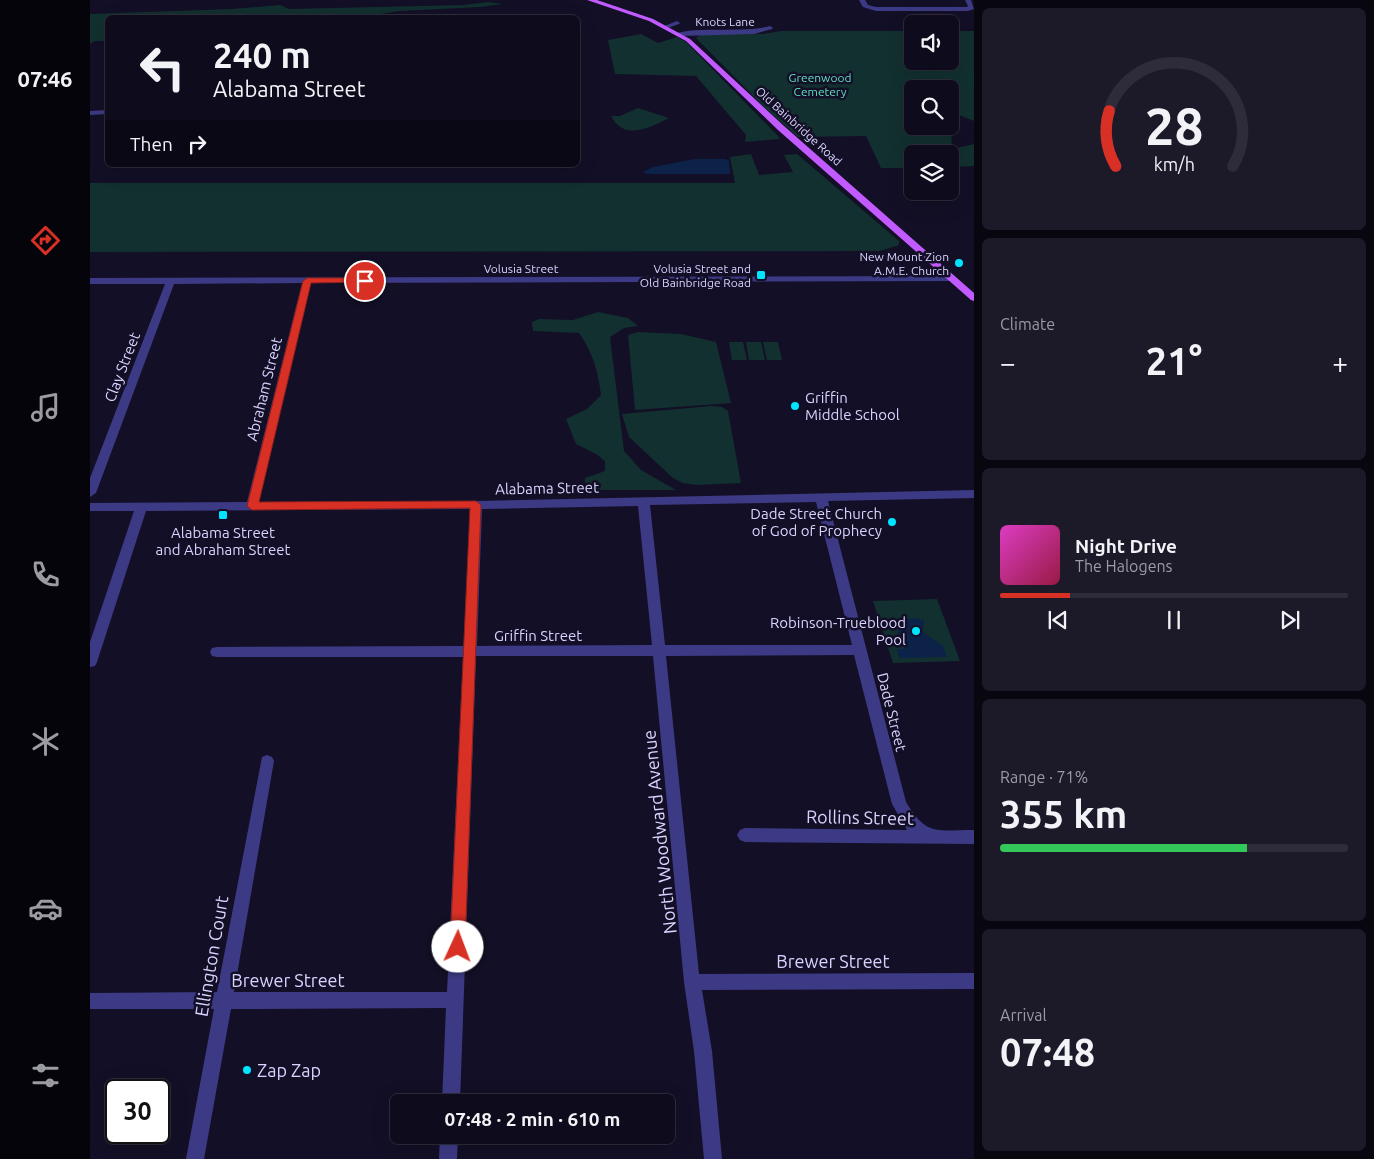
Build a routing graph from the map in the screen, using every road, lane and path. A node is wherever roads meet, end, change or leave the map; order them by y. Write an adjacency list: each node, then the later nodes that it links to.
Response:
1 (590, 0): 5 (main road, Old Bainbridge Road)
2 (862, 0): 3 (street)
3 (968, 0)
4 (677, 23): 5 (street)
5 (665, 26): 7 (main road, Old Bainbridge Road)
6 (770, 28): 7 (street, Knots Lane)
7 (679, 34): 10 (main road, Old Bainbridge Road)
8 (105, 112): 9 (street)
9 (90, 113)
10 (953, 279): 13 (street, Volusia Street); 14 (main road, Old Bainbridge Road)
11 (170, 280): 12 (street, Volusia Street); 13 (street, Volusia Street); 15 (street, Clay Street)
12 (90, 281)
13 (307, 281): 22 (street, Abraham Street)
14 (974, 298)
15 (90, 492)
16 (974, 494): 17 (street, Alabama Street)
17 (821, 498): 18 (street, Alabama Street); 23 (street, Dade Street)
18 (644, 502): 19 (street, Alabama Street); 25 (street, North Woodward Avenue)
19 (476, 505): 22 (street, Alabama Street); 24 (street)
20 (90, 506): 21 (street, Alabama Street)
21 (142, 506): 22 (street, Alabama Street); 27 (street)
22 (252, 506)
23 (860, 650): 25 (street, Griffin Street); 30 (street, Dade Street)
24 (470, 651): 25 (street, Griffin Street); 26 (street, Griffin Street); 35 (street)
25 (660, 651): 33 (street, North Woodward Avenue)
26 (217, 652)
27 (90, 662)
28 (267, 761): 34 (street, Ellington Court)
29 (745, 835): 30 (street, Rollins Street)
30 (928, 836): 31 (street, Rollins Street)
31 (974, 837)
32 (974, 981): 33 (street, Brewer Street)
33 (692, 982): 41 (street, North Woodward Avenue)
34 (224, 1000): 35 (street, Brewer Street); 36 (street, Brewer Street); 39 (street, Ellington Court)
35 (455, 1000): 37 (street)
36 (90, 1001)
37 (451, 1094)
38 (449, 1144): 40 (street)
39 (195, 1159)
40 (448, 1159)
41 (713, 1159)

